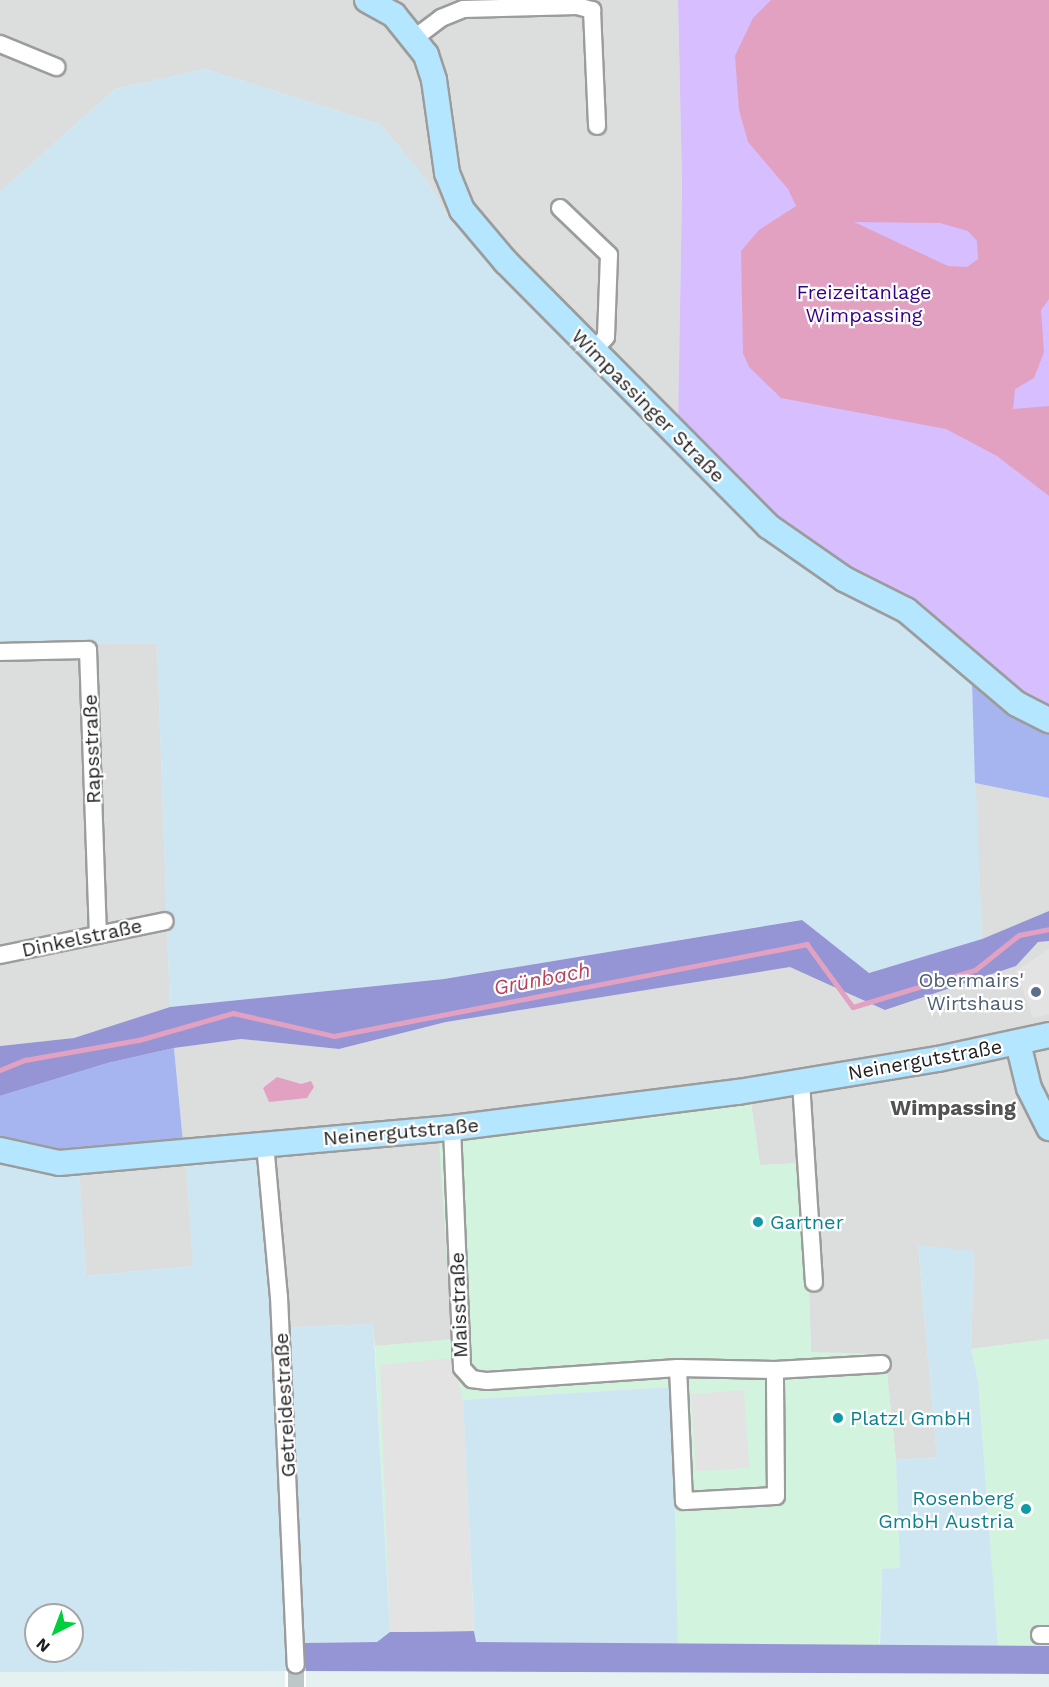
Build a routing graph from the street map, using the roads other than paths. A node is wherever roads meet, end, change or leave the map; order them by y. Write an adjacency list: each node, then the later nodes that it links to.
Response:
1 (367, 0): 2 (street, Wimpassinger Straße)
2 (416, 37): 5 (street); 7 (street, Wimpassinger Straße)
3 (0, 44): 4 (street)
4 (56, 68)
5 (597, 126)
6 (560, 208): 7 (street)
7 (594, 350): 9 (street, Wimpassinger Straße)
8 (0, 652): 11 (street, Rapsstraße)
9 (1049, 720)
10 (165, 921): 11 (street, Dinkelstraße)
11 (98, 935): 12 (street, Dinkelstraße)
12 (0, 955)
13 (1049, 1035): 14 (street, Neinergutstraße)
14 (1018, 1043): 15 (street, Neinergutstraße); 17 (street)
15 (801, 1082): 16 (street, Neinergutstraße); 20 (street)
16 (452, 1128): 18 (street, Neinergutstraße); 22 (street, Maisstraße)
17 (1049, 1128)
18 (265, 1144): 19 (street, Neinergutstraße); 24 (street, Getreidestraße)
19 (0, 1150)
20 (814, 1283)
21 (882, 1364): 23 (street, Maisstraße)
22 (678, 1368): 23 (street, Maisstraße); 23 (street)
23 (775, 1370)
24 (296, 1665)

